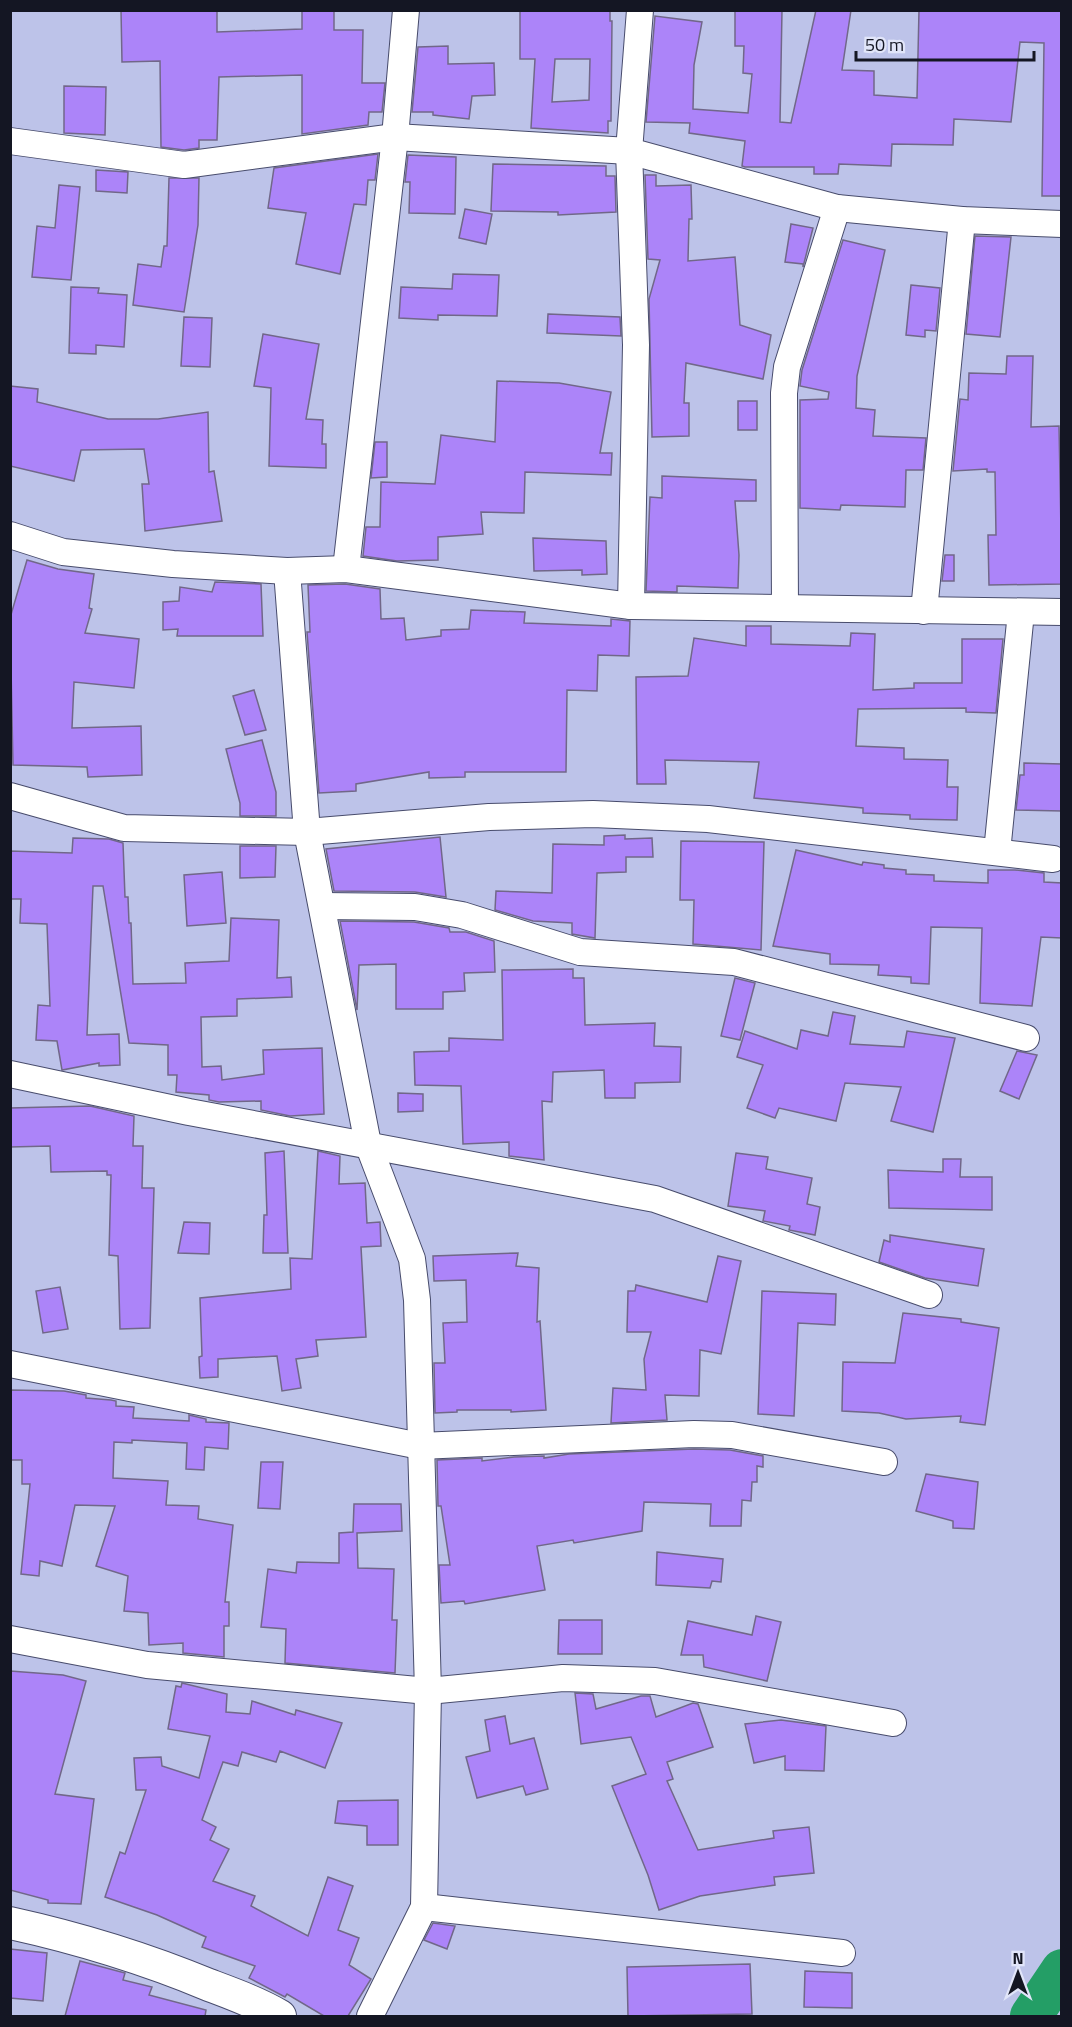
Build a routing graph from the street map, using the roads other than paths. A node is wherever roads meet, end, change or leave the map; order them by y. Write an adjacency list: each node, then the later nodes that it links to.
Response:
1 (406, 10): 3 (street)
2 (640, 10): 5 (street)
3 (395, 137): 4 (street); 5 (street); 10 (street)
4 (10, 141)
5 (629, 151): 6 (street); 12 (street)
6 (837, 208): 7 (street); 13 (street)
7 (962, 220): 8 (street); 14 (street)
8 (1062, 224)
9 (10, 535): 11 (street)
10 (345, 569): 11 (street); 12 (street)
11 (287, 571): 18 (street)
12 (631, 606): 13 (street)
13 (785, 608): 14 (street)
14 (924, 611): 15 (street)
15 (1021, 612): 16 (street); 19 (street)
16 (1062, 612)
17 (10, 796): 18 (street)
18 (307, 831): 19 (street); 21 (street)
19 (997, 852): 20 (street)
20 (1053, 859)
21 (322, 906): 22 (street); 24 (street)
22 (1026, 1038)
23 (10, 1074): 24 (street)
24 (368, 1144): 25 (street); 27 (street)
25 (929, 1295)
26 (10, 1364): 27 (street)
27 (420, 1446): 28 (street); 30 (street)
28 (884, 1462)
29 (10, 1639): 30 (street)
30 (428, 1690): 31 (street); 32 (street)
31 (893, 1723)
32 (424, 1907): 34 (street); 36 (street)
33 (10, 1923): 35 (street)
34 (842, 1953)
35 (280, 2016)
36 (370, 2016)

